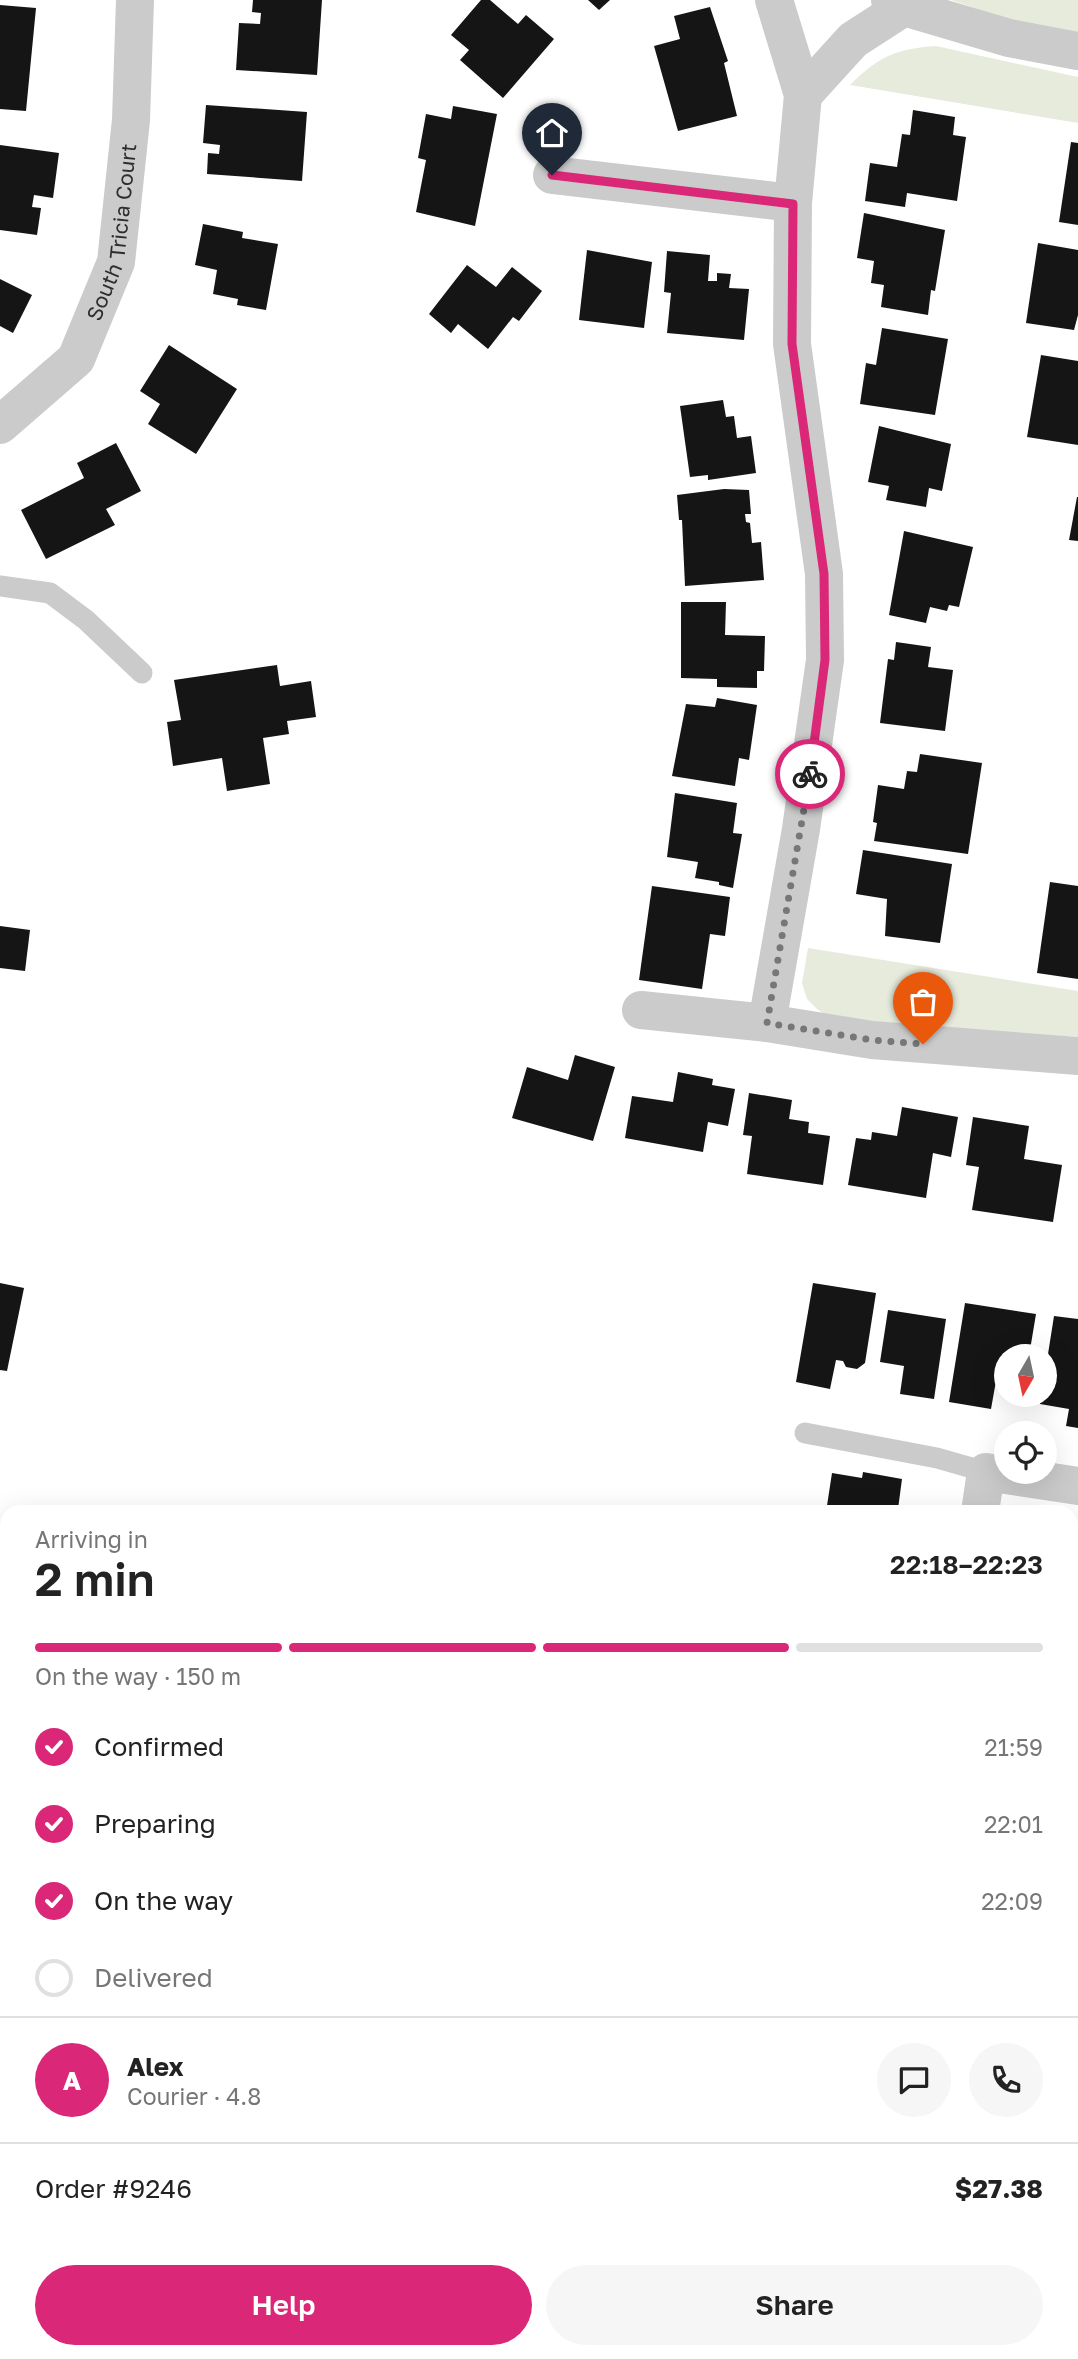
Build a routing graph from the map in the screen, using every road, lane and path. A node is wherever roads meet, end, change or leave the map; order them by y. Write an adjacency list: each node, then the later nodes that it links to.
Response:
1 (135, 0): 8 (street, South Tricia Court)
2 (774, 0): 5 (street)
3 (897, 4): 4 (street); 5 (street)
4 (1078, 51)
5 (803, 95): 7 (street)
6 (552, 175): 7 (street)
7 (793, 204): 12 (street)
8 (0, 425)
9 (0, 586): 10 (lane)
10 (142, 673)
11 (641, 1010): 12 (street)
12 (767, 1023): 13 (street)
13 (1078, 1056)
14 (805, 1433): 15 (lane)
15 (986, 1472): 16 (street); 17 (street)
16 (1078, 1486)
17 (981, 1505)

